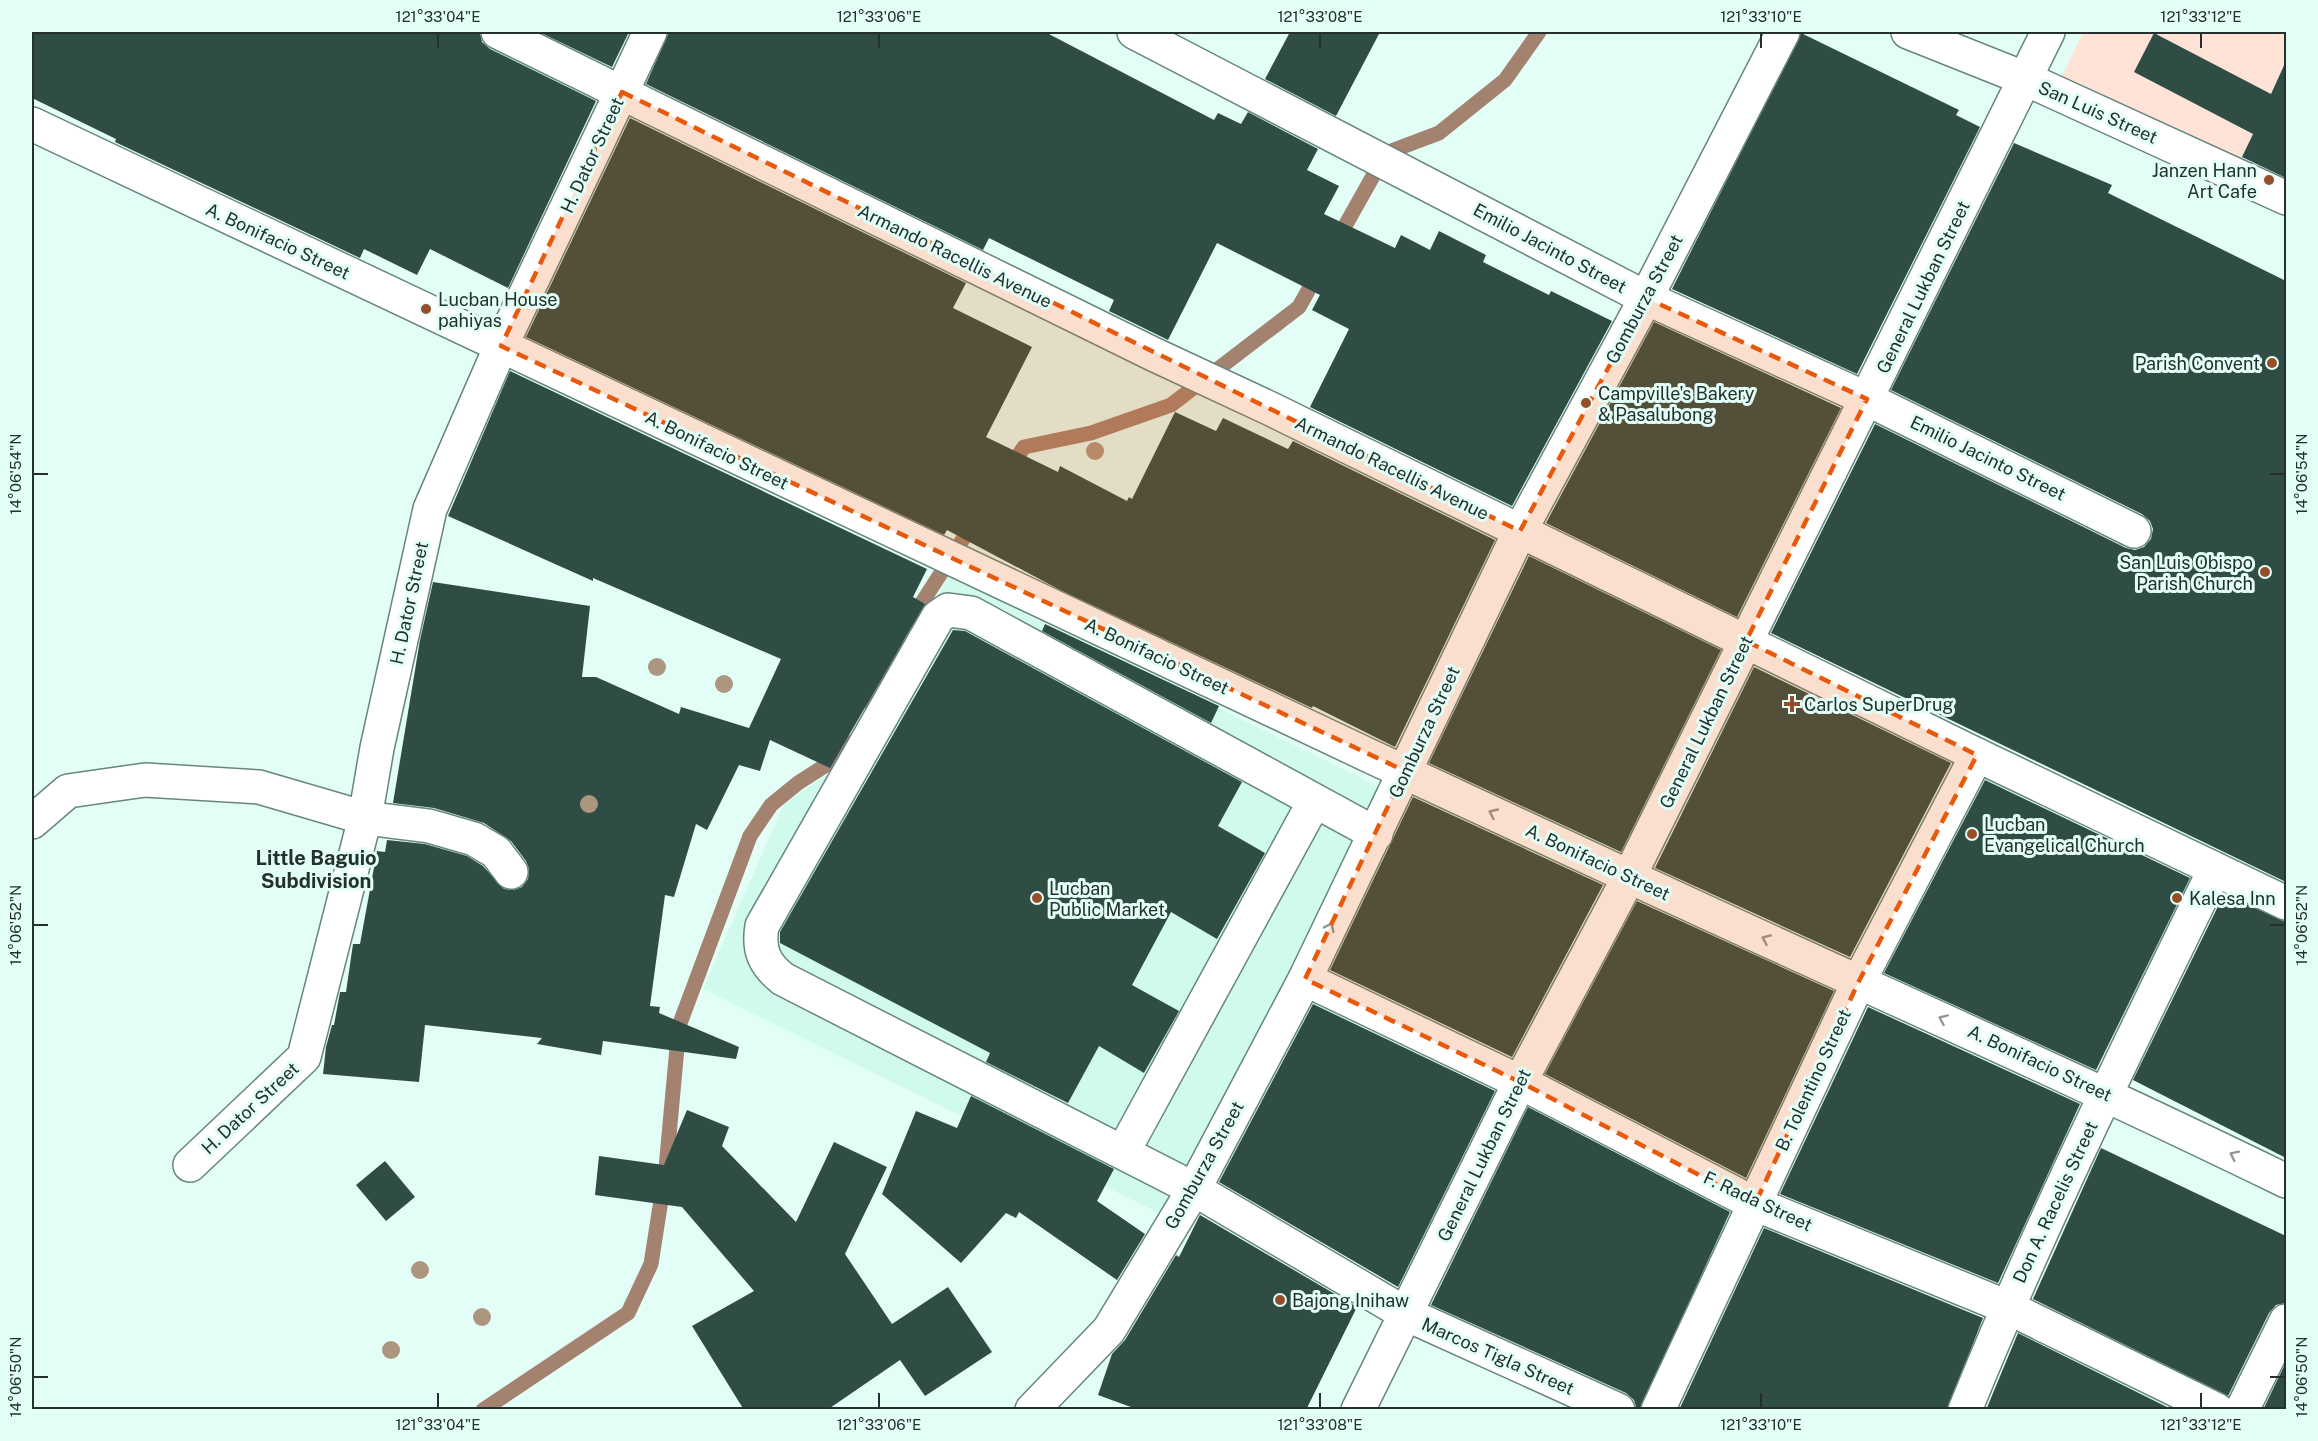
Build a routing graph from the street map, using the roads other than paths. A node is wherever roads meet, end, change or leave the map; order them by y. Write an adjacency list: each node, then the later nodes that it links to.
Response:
1 (498, 32): 8 (street, Armando Racellis Avenue)
2 (650, 32): 8 (street, H. Dator Street)
3 (1134, 32): 11 (street, Emilio Jacinto Street)
4 (1783, 32): 11 (street, Gomburza Street)
5 (1908, 32): 7 (street, San Luis Street)
6 (2048, 32): 7 (street, General Lukban Street)
7 (2026, 80): 10 (street, San Luis Street); 13 (street, General Lukban Street)
8 (622, 92): 12 (street, H. Dator Street); 14 (street, Armando Racellis Avenue)
9 (32, 124): 12 (street, A. Bonifacio Street)
10 (2286, 198)
11 (1646, 298): 13 (street, Emilio Jacinto Street); 14 (street, Gomburza Street)
12 (501, 346): 18 (street, A. Bonifacio Street); 20 (street, H. Dator Street)
13 (1867, 399): 15 (street, Emilio Jacinto Street); 16 (street, General Lukban Street)
14 (1520, 531): 16 (street, Armando Racellis Avenue); 18 (street, Gomburza Street)
15 (2134, 531)
16 (1746, 641): 17 (street, Armando Racellis Avenue); 25 (street, General Lukban Street)
17 (1977, 755): 23 (street, Armando Racellis Avenue); 28 (street, B. Tolentino Street)
18 (1405, 771): 22 (street, Gomburza Street); 25 (street, A. Bonifacio Street, one-way to 18)
19 (1314, 802): 22 (street, Marcos Tigla Street); 31 (street); 31 (street, Marcos Tigla Street)
20 (365, 818): 21 (street); 24 (street); 32 (street, H. Dator Street)
21 (32, 822)
22 (1376, 834): 27 (street, Gomburza Street, one-way to 22)
23 (2215, 869): 26 (street, Armando Racellis Avenue); 30 (street, Don A. Racelis Street)
24 (511, 872)
25 (1629, 877): 28 (street, A. Bonifacio Street, one-way to 25); 29 (street, General Lukban Street)
26 (2286, 903)
27 (1305, 979): 29 (street, F. Rada Street); 34 (street, Gomburza Street)
28 (1859, 981): 30 (street, A. Bonifacio Street, one-way to 28); 35 (street, B. Tolentino Street)
29 (1520, 1082): 35 (street, F. Rada Street); 37 (street, General Lukban Street)
30 (2106, 1093): 33 (street, A. Bonifacio Street, one-way to 30); 36 (street, Don A. Racelis Street)
31 (1123, 1152): 34 (street, Marcos Tigla Street)
32 (190, 1165)
33 (2286, 1181)
34 (1194, 1189): 37 (street, Marcos Tigla Street); 39 (street, Gomburza Street)
35 (1755, 1204): 36 (street, F. Rada Street); 42 (street, B. Tolentino Street)
36 (2007, 1307): 43 (street, Don A. Racelis Street); 44 (street, F. Rada Street)
37 (1406, 1314): 40 (street, General Lukban Street); 41 (street, Marcos Tigla Street)
38 (2286, 1321): 45 (street)
39 (1032, 1410)
40 (1358, 1410)
41 (1618, 1410)
42 (1658, 1410)
43 (1965, 1410)
44 (2217, 1410)
45 (2242, 1410)

